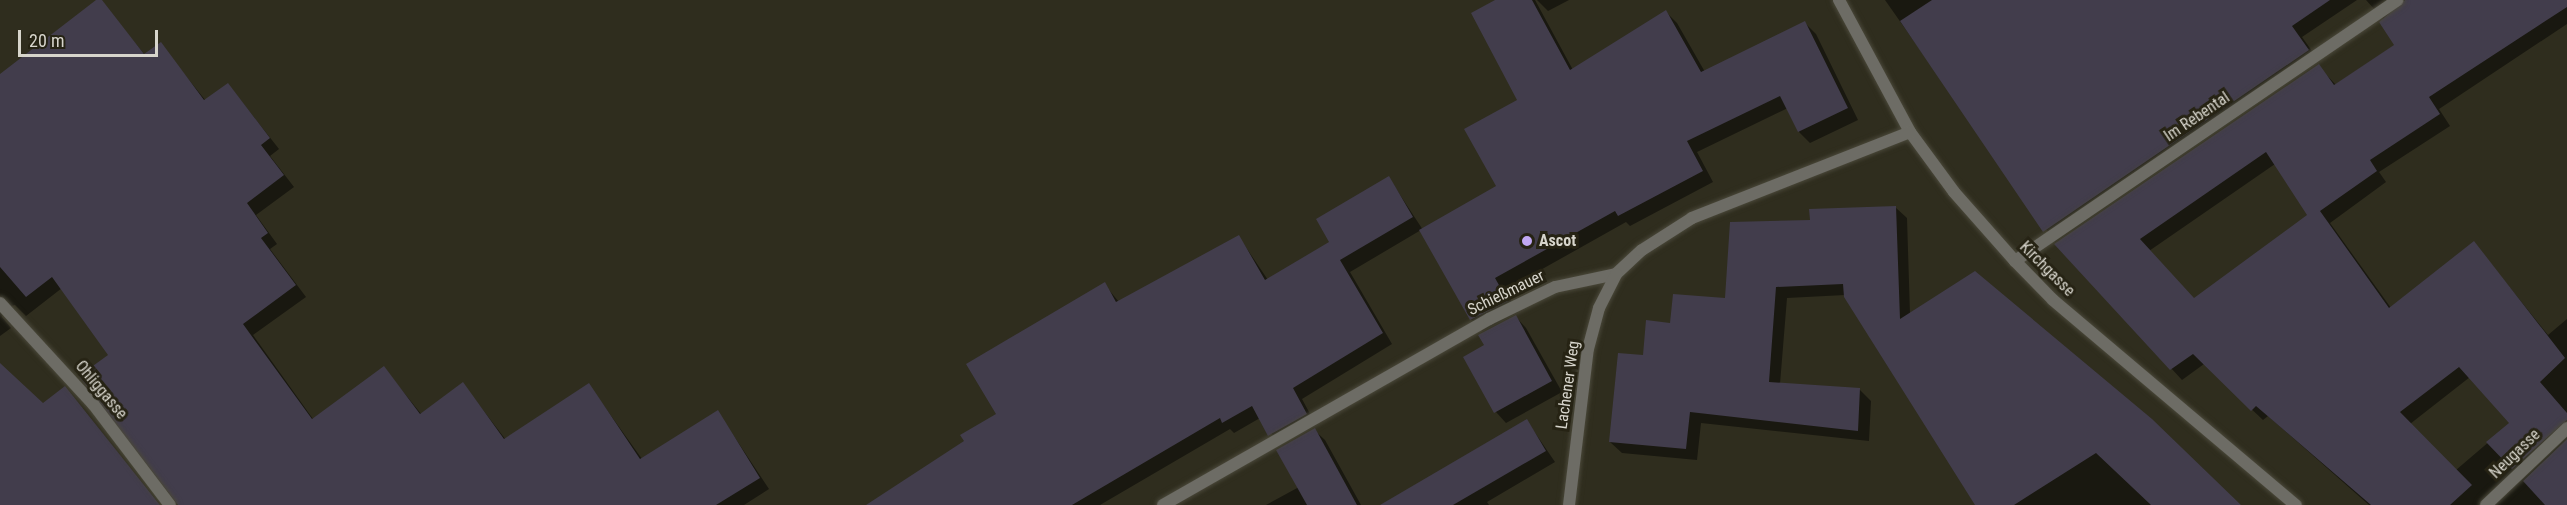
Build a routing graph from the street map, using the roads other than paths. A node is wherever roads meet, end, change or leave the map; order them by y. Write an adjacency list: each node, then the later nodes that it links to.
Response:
1 (1839, 0): 3 (street, Kirchgasse)
2 (2397, 0): 4 (street, Im Rebental)
3 (1910, 132): 4 (street, Kirchgasse); 5 (street)
4 (2015, 261): 11 (street, Kirchgasse)
5 (1616, 274): 9 (street, Schießmauer); 10 (street, Lachener Weg)
6 (0, 303): 8 (street, Ohliggasse)
7 (2567, 428): 12 (street, Neugasse)
8 (170, 505)
9 (1163, 505)
10 (1569, 505)
11 (2296, 505)
12 (2486, 505)

